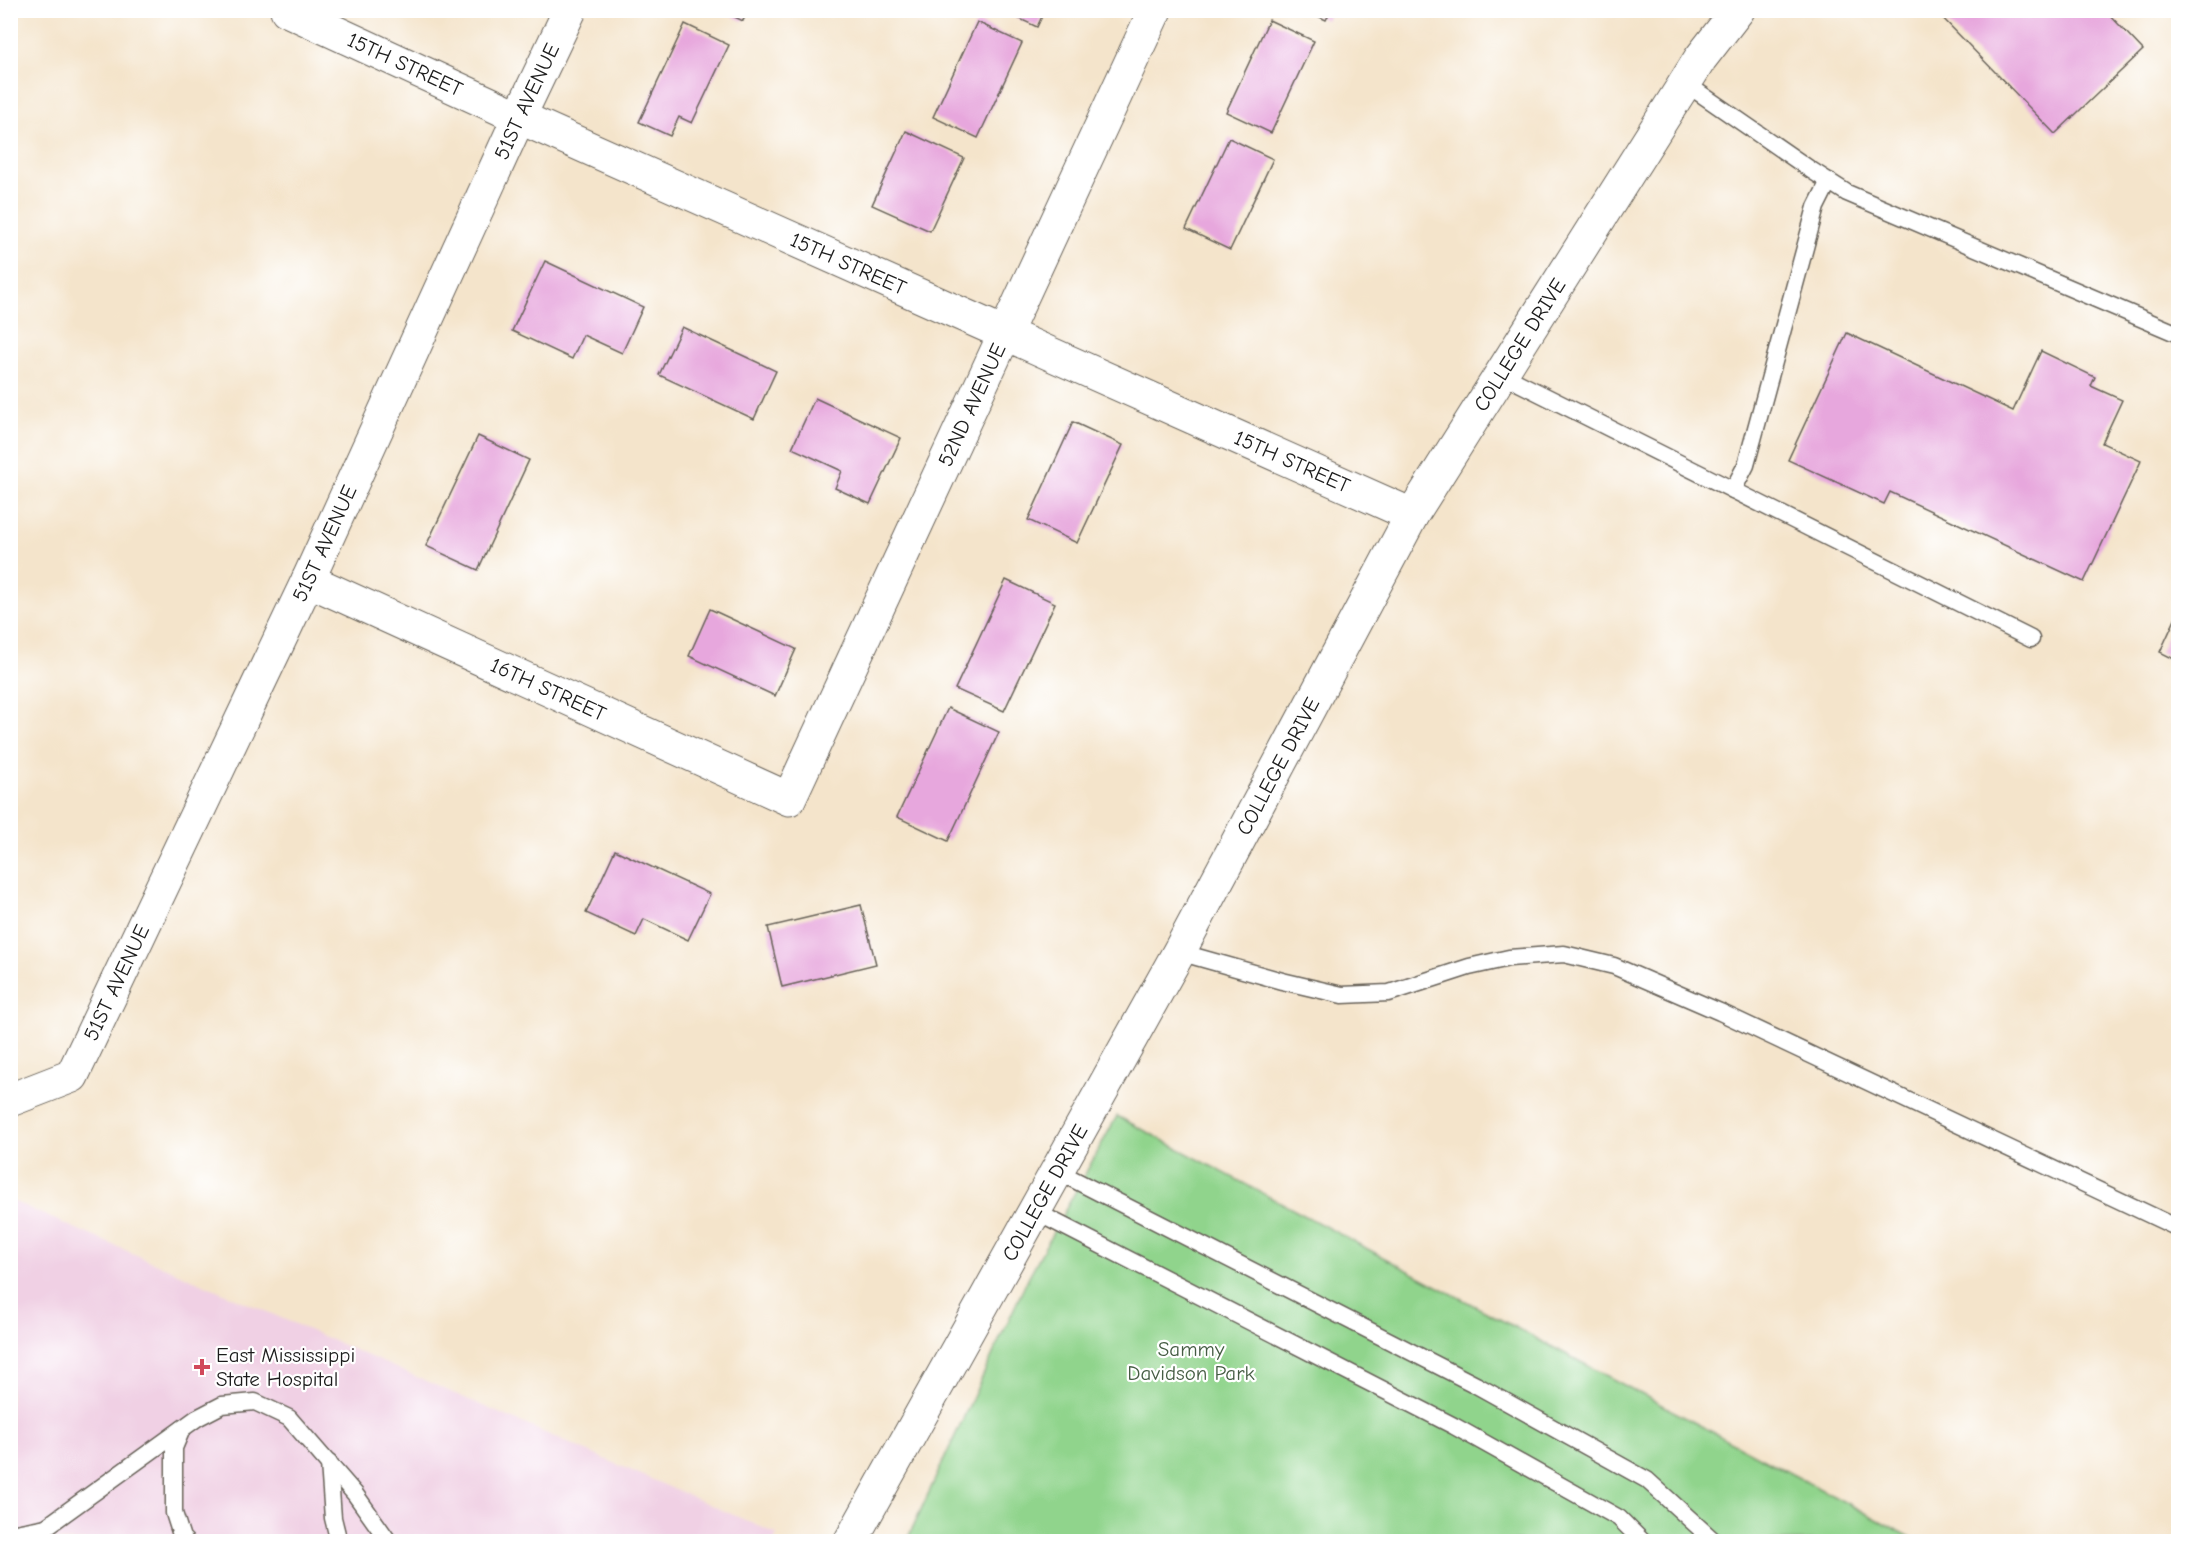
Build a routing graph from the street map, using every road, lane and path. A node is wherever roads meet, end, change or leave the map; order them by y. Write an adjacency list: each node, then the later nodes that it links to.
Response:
1 (287, 10): 6 (street, 15TH STREET)
2 (570, 10): 6 (street, 51ST AVENUE)
3 (1155, 10): 8 (street, 52ND AVENUE)
4 (1738, 10): 5 (street, COLLEGE DRIVE)
5 (1685, 83): 7 (lane); 10 (street, COLLEGE DRIVE)
6 (519, 117): 8 (street, 15TH STREET); 13 (street, 51ST AVENUE)
7 (1829, 181): 9 (lane); 11 (lane)
8 (1005, 334): 12 (street, 15TH STREET); 15 (street, 52ND AVENUE)
9 (2178, 334)
10 (1501, 374): 11 (lane); 12 (street, COLLEGE DRIVE)
11 (1733, 490): 14 (lane)
12 (1412, 515): 16 (street, COLLEGE DRIVE)
13 (308, 580): 15 (street, 16TH STREET); 17 (street, 51ST AVENUE)
14 (2031, 639)
15 (789, 799)
16 (1179, 952): 18 (street, COLLEGE DRIVE); 20 (lane)
17 (10, 1101)
18 (1057, 1171): 19 (street, COLLEGE DRIVE); 31 (lane)
19 (1034, 1211): 29 (street, COLLEGE DRIVE); 30 (lane)
20 (2178, 1228)
21 (182, 1429): 22 (lane); 23 (lane); 25 (lane)
22 (329, 1463): 27 (lane); 28 (lane)
23 (46, 1527): 24 (lane); 26 (lane)
24 (10, 1534)
25 (184, 1540)
26 (35, 1542)
27 (339, 1542)
28 (389, 1542)
29 (850, 1542)
30 (1643, 1542)
31 (1715, 1542)

